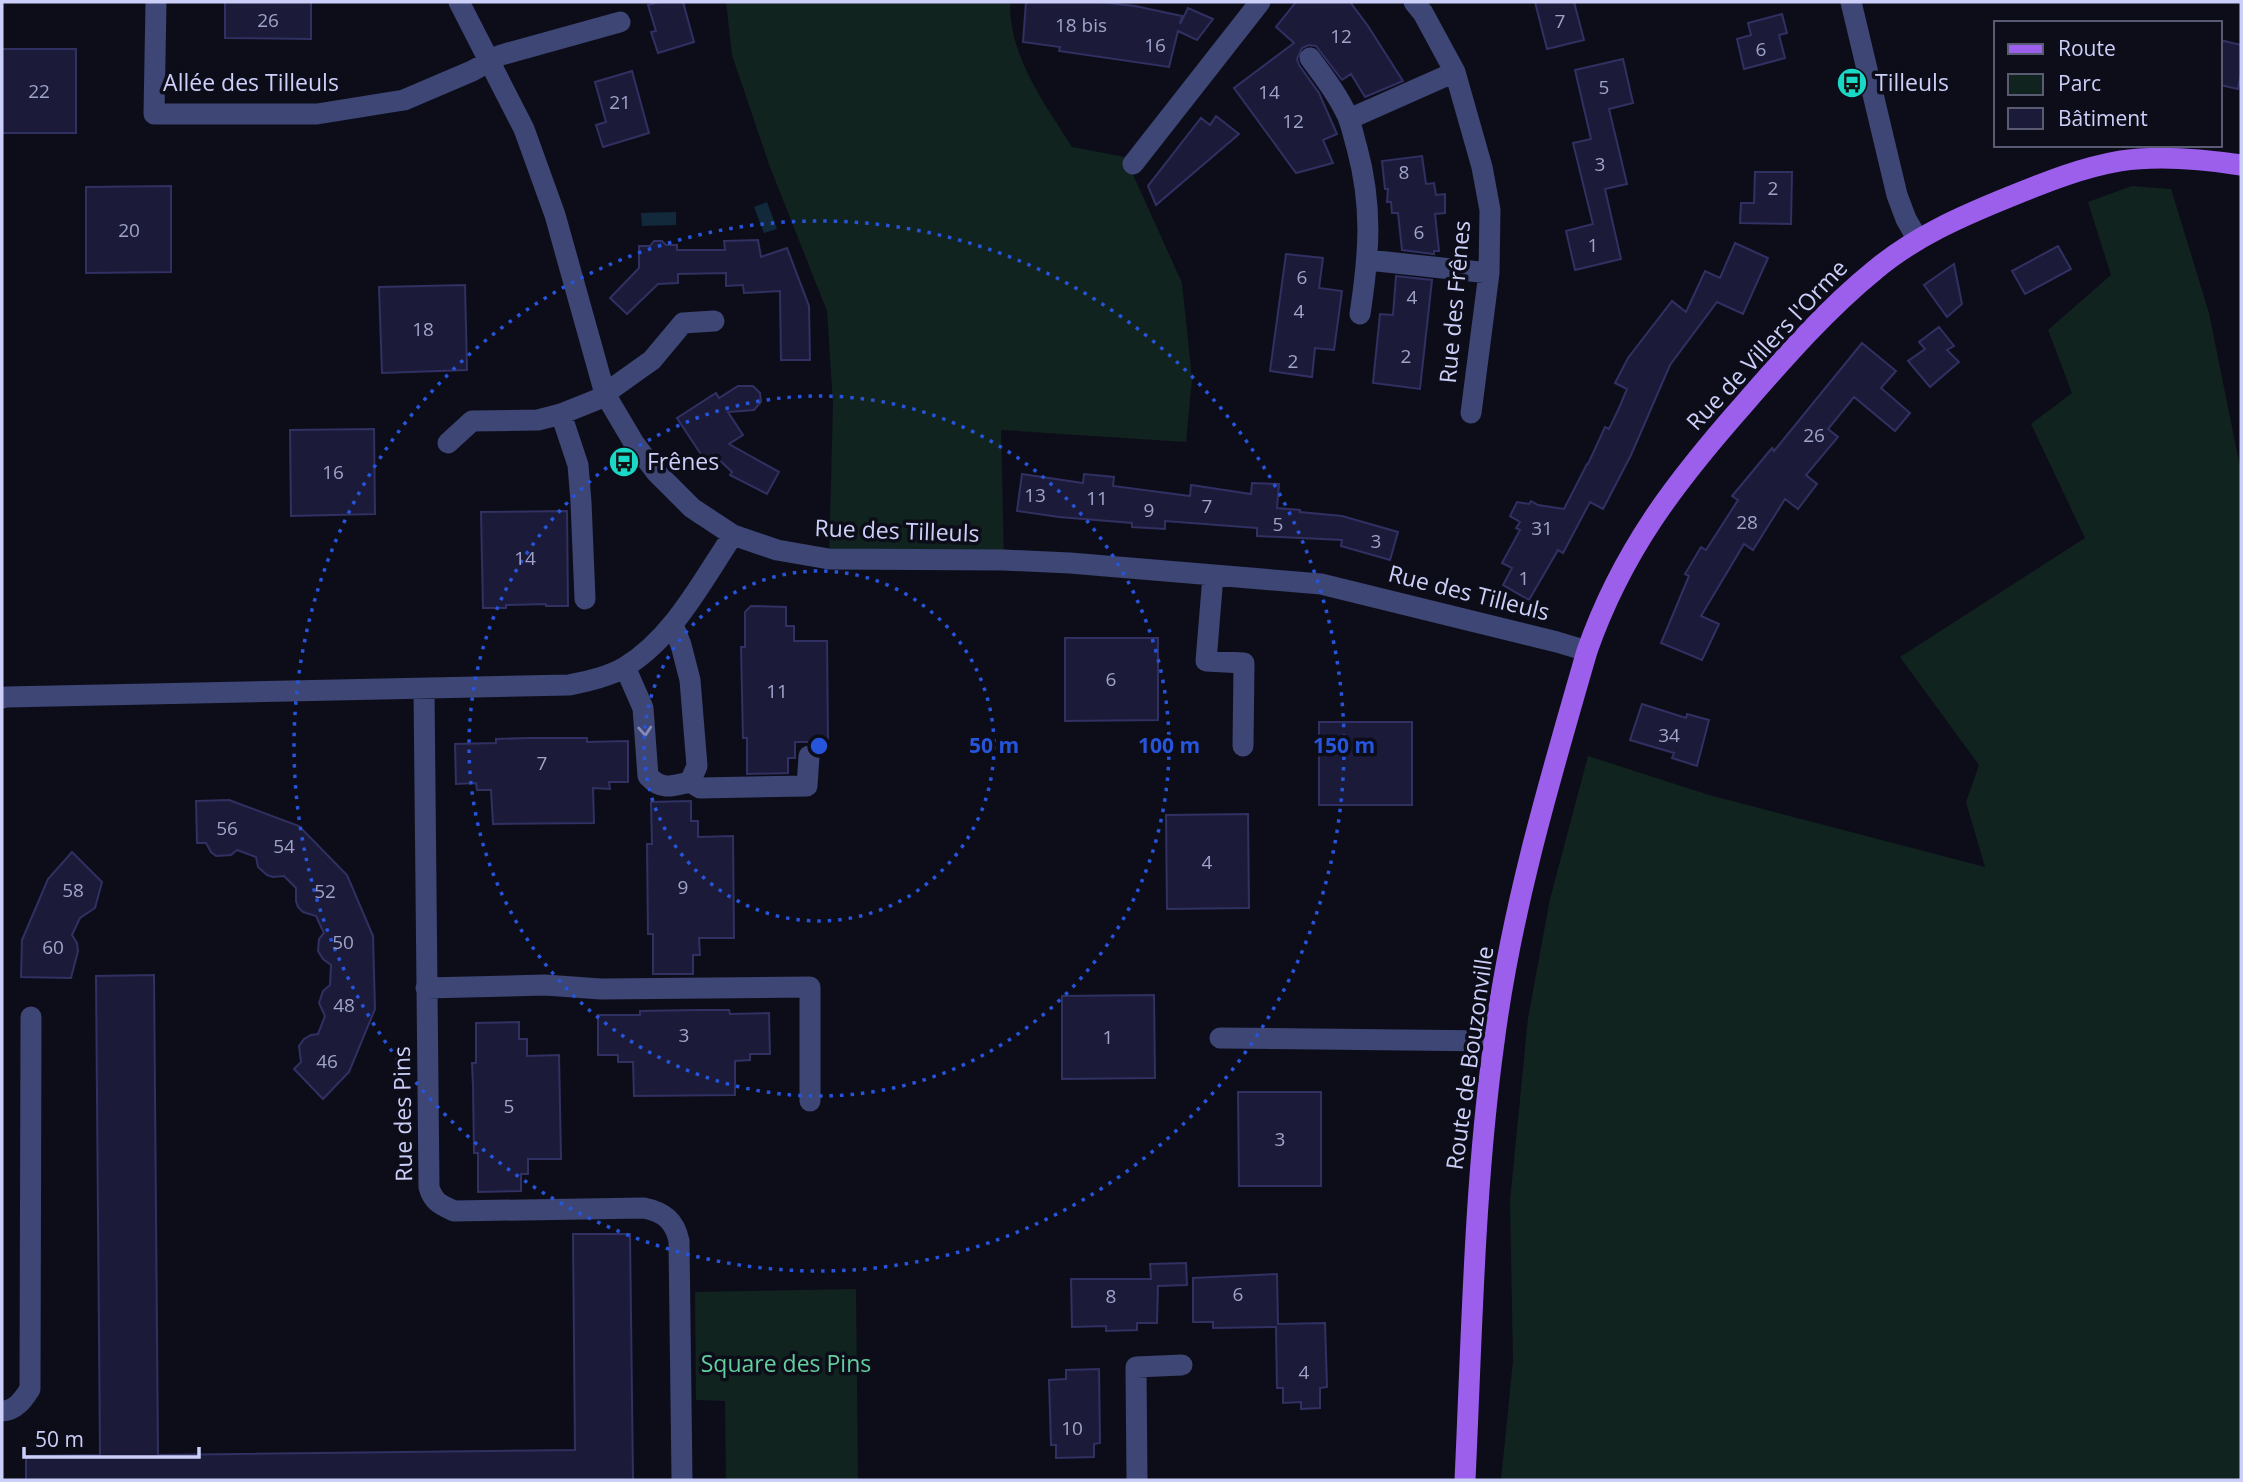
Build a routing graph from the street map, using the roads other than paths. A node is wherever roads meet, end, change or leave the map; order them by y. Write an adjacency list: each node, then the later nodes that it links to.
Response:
1 (156, 2): 8 (street, Allée des Tilleuls)
2 (459, 2): 8 (street, Rue des Tilleuls)
3 (1260, 2): 11 (street)
4 (1414, 2): 9 (street, Rue des Frênes)
5 (1851, 2): 13 (street)
6 (620, 22): 8 (street)
7 (1310, 58): 10 (street)
8 (489, 61): 18 (street, Rue des Tilleuls)
9 (1455, 72): 10 (street); 15 (street, Rue des Frênes)
10 (1349, 119): 14 (street)
11 (1133, 164)
12 (2241, 165): 13 (main road, Rue de Villers l'Orme)
13 (1918, 240): 26 (main road, Rue de Villers l'Orme)
14 (1368, 260): 15 (street); 16 (street)
15 (1489, 273): 19 (street, Rue des Frênes)
16 (1360, 314)
17 (714, 321): 18 (street)
18 (605, 394): 20 (street); 22 (street, Rue des Tilleuls)
19 (1471, 412)
20 (561, 414): 21 (street); 24 (street)
21 (448, 443)
22 (733, 535): 23 (street, Rue des Tilleuls); 25 (street)
23 (1213, 576): 26 (street, Rue des Tilleuls); 30 (street)
24 (585, 599)
25 (673, 625): 27 (street); 32 (street)
26 (1587, 651): 36 (main road, Route de Bouzonville)
27 (625, 667): 28 (street); 32 (street, one-way to 32)
28 (424, 690): 29 (street); 33 (street, Rue des Pins)
29 (2, 698)
30 (1243, 746)
31 (809, 756): 32 (street)
32 (690, 782)
33 (426, 988): 37 (street); 40 (street, Rue des Pins)
34 (31, 1017): 39 (street)
35 (1220, 1038): 36 (street)
36 (1494, 1041): 42 (main road, Route de Bouzonville)
37 (810, 1101)
38 (1182, 1365): 41 (street)
39 (2, 1411)
40 (682, 1480)
41 (1137, 1480)
42 (1465, 1480)

